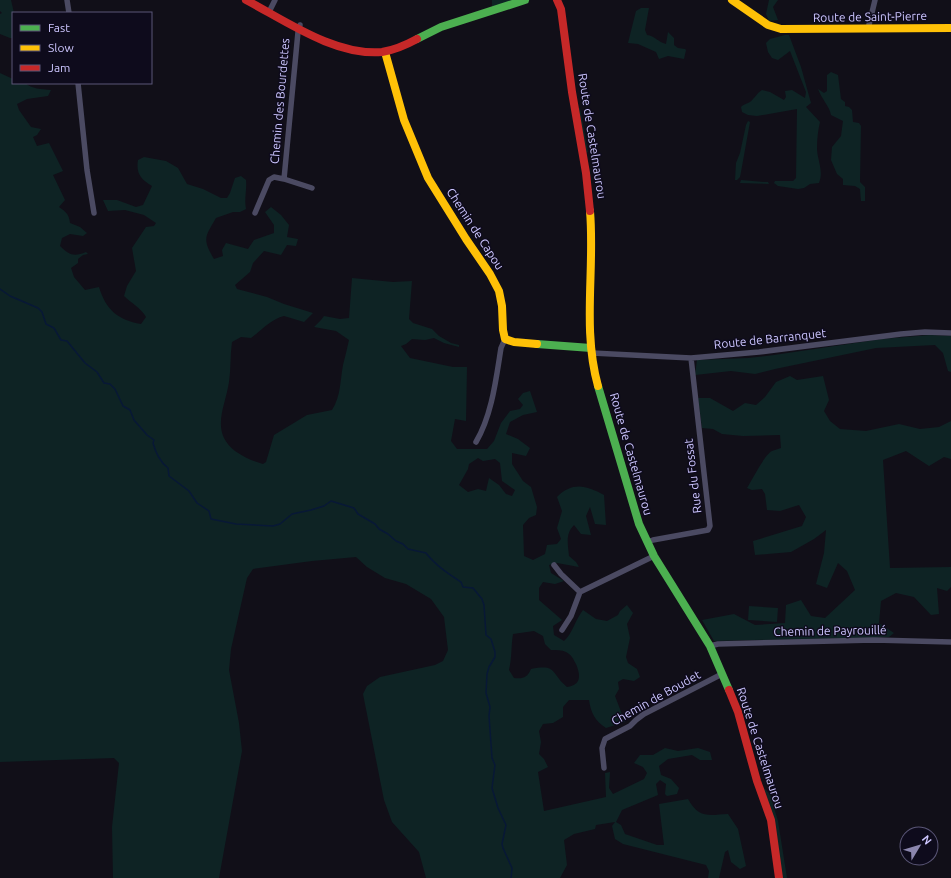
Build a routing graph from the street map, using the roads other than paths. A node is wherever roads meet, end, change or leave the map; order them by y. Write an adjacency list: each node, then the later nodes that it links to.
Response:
1 (67, 0): 12 (street)
2 (246, 0): 11 (street)
3 (252, 0): 11 (street)
4 (275, 0): 11 (street)
5 (525, 0): 16 (street)
6 (557, 0): 10 (street, Route de Castelmaurou)
7 (563, 0): 10 (street, Route de Castelmaurou)
8 (732, 0): 15 (street, Route de Saint-Pierre)
9 (875, 0): 15 (street)
10 (561, 9): 24 (street, Route de Castelmaurou)
11 (270, 11): 13 (street)
12 (69, 12)
13 (300, 26): 16 (street); 18 (street, Chemin des Bourdettes)
14 (951, 28): 15 (street, Route de Saint-Pierre)
15 (868, 29)
16 (385, 52): 23 (street, Chemin de Capou)
17 (78, 84): 20 (street)
18 (284, 179): 19 (street, Chemin des Bourdettes); 21 (street, Chemin des Bourdettes)
19 (312, 188)
20 (94, 212)
21 (255, 213)
22 (951, 333): 25 (street, Route de Barranquet)
23 (506, 339): 24 (street); 26 (street)
24 (591, 350): 25 (street, Route de Barranquet); 27 (street, Route de Castelmaurou)
25 (691, 358): 27 (street, Rue du Fossat)
26 (476, 442)
27 (647, 542): 28 (street, Route de Castelmaurou)
28 (654, 556): 30 (street); 33 (street, Route de Castelmaurou)
29 (554, 565): 30 (street)
30 (580, 592): 31 (street)
31 (562, 630)
32 (951, 642): 33 (street, Chemin de Payrouillé)
33 (710, 646): 34 (street, Route de Castelmaurou)
34 (722, 674): 35 (street, Chemin de Boudet); 36 (street, Route de Castelmaurou)
35 (604, 768)
36 (779, 878)

